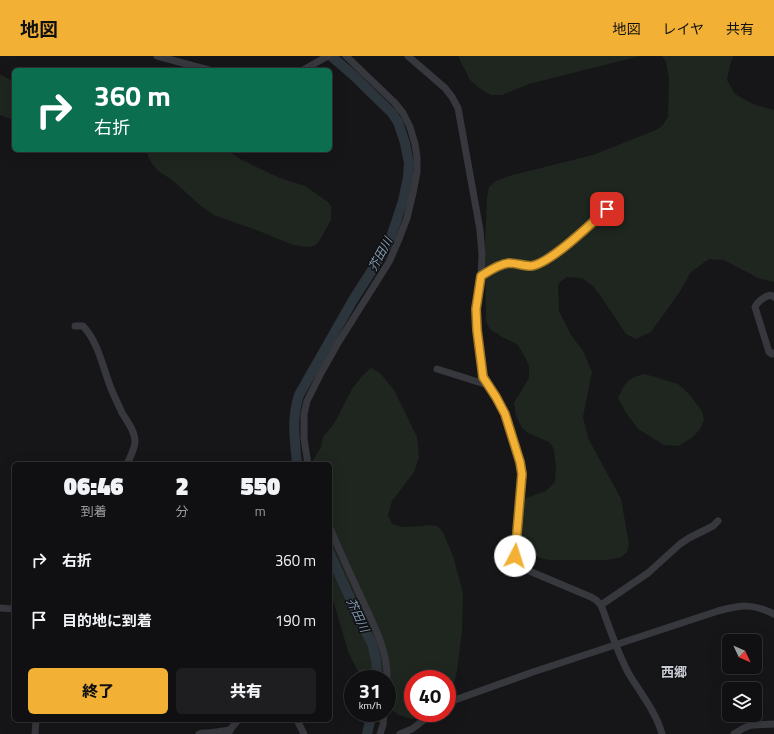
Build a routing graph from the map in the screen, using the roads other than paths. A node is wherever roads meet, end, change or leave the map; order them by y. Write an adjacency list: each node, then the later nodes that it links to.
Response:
1 (157, 56): 5 (street)
2 (328, 56): 6 (street)
3 (346, 56): 15 (street)
4 (408, 56): 8 (street)
5 (202, 68)
6 (307, 68)
7 (607, 209): 8 (street)
8 (481, 276): 13 (street)
9 (774, 297): 11 (street)
10 (75, 326): 14 (street)
11 (774, 353)
12 (437, 369): 13 (street)
13 (488, 385): 18 (street)
14 (128, 462)
15 (308, 462)
16 (718, 521): 18 (street)
17 (332, 533): 23 (street)
18 (601, 605): 22 (street)
19 (0, 608): 20 (street)
20 (12, 609)
21 (774, 614): 22 (street)
22 (615, 645): 24 (street); 37 (street)
23 (387, 670)
24 (456, 700)
25 (36, 722): 32 (street)
26 (236, 722): 31 (street)
27 (297, 722): 34 (street)
28 (383, 722): 35 (street)
29 (421, 722): 36 (street)
30 (774, 724): 38 (street)
31 (229, 732): 33 (street)
32 (36, 734)
33 (199, 734)
34 (304, 734)
35 (380, 734)
36 (400, 734)
37 (662, 734)
38 (734, 734)

